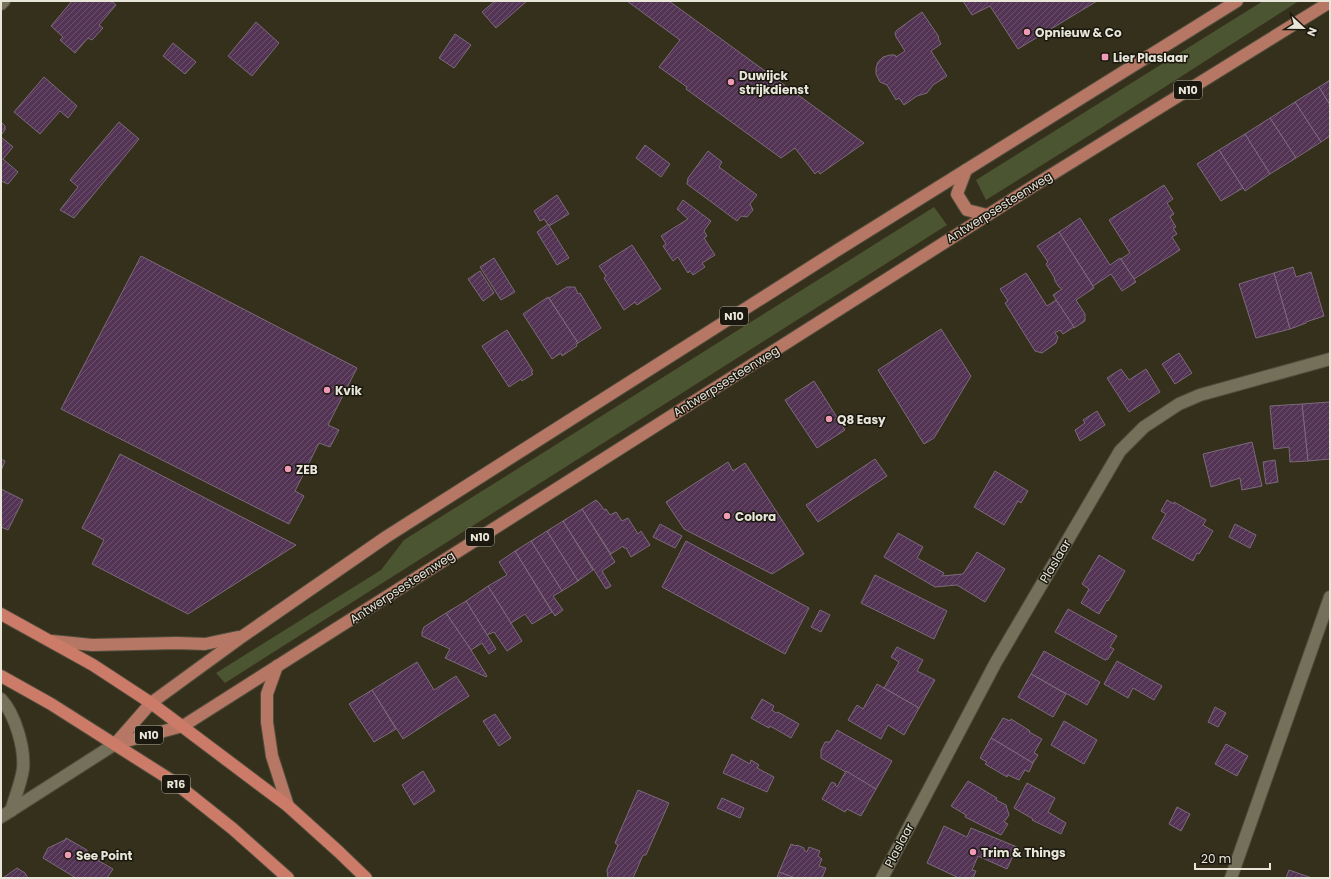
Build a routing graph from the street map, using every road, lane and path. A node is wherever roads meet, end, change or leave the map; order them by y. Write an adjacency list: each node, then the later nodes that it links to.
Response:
1 (4, 1): 4 (street)
2 (1237, 1): 5 (main road, Antwerpsesteenweg / N10)
3 (1330, 2): 6 (main road, Antwerpsesteenweg / N10)
4 (1, 4)
5 (966, 170): 6 (main road); 10 (main road, Antwerpsesteenweg / N10)
6 (987, 215): 12 (main road, Antwerpsesteenweg / N10)
7 (1330, 359): 22 (street, Plaslaar)
8 (1330, 597): 23 (street)
9 (1, 614): 11 (highway)
10 (243, 636): 11 (main road); 15 (main road, Antwerpsesteenweg / N10)
11 (52, 641): 15 (highway)
12 (277, 666): 16 (main road, Antwerpsesteenweg / N10); 18 (main road)
13 (1, 676): 17 (highway, R16)
14 (1, 699): 19 (street)
15 (151, 703): 16 (highway); 17 (main road, Antwerpsesteenweg / N10)
16 (183, 726): 17 (main road, Antwerpsesteenweg / N10); 18 (highway)
17 (115, 744): 19 (street, Antwerpsesteenweg); 20 (highway, R16)
18 (288, 806): 21 (highway)
19 (6, 814)
20 (288, 878)
21 (366, 878)
22 (882, 878)
23 (1231, 878)

